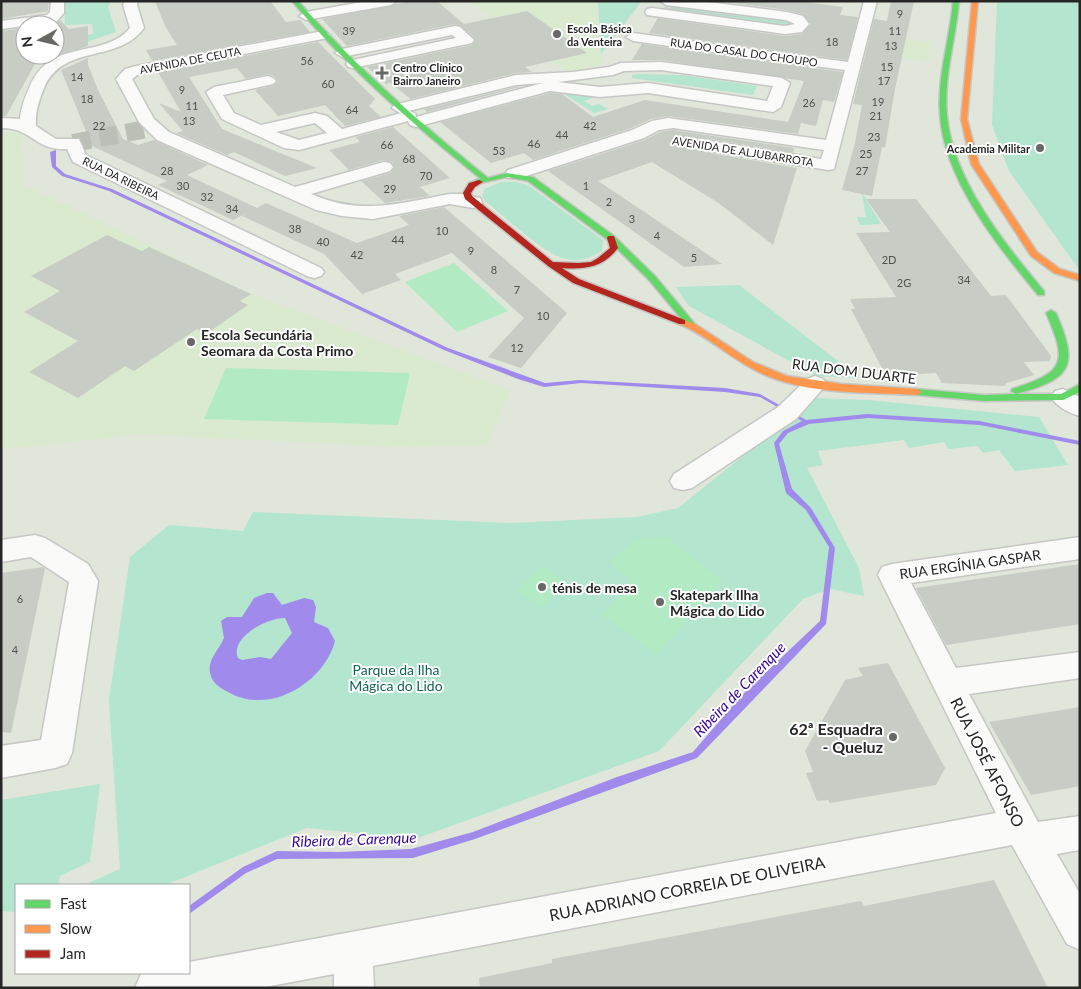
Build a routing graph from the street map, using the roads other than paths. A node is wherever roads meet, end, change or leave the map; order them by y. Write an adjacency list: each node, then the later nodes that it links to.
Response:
1 (58, 1): 12 (street)
2 (132, 1): 26 (street)
3 (338, 1): 11 (street)
4 (391, 1): 11 (street)
5 (666, 1): 10 (street)
6 (853, 1): 9 (street)
7 (956, 1): 42 (street, RUA DOM DUARTE)
8 (975, 1): 41 (street)
9 (871, 2): 18 (street, AVENIDA DE ALJUBARROTA)
10 (656, 7): 14 (street)
11 (300, 8): 13 (street)
12 (1, 25)
13 (323, 35): 15 (street); 36 (street, AVENIDA DE CEUTA)
14 (634, 37): 16 (street); 18 (street, RUA DO CASAL DO CHOUPO)
15 (342, 53): 17 (street); 17 (street)
16 (620, 60): 20 (street); 22 (street); 22 (street)
17 (353, 64): 24 (street)
18 (854, 68): 32 (street, AVENIDA DE ALJUBARROTA)
19 (268, 81): 21 (street)
20 (535, 83): 22 (street); 24 (street); 24 (street)
21 (246, 85): 23 (street); 23 (street)
22 (632, 89)
23 (226, 112): 27 (street)
24 (408, 115): 29 (street); 35 (street)
25 (1, 123): 26 (street)
26 (28, 126): 40 (street, RUA DA RIBEIRA)
27 (261, 130): 29 (street); 29 (street)
28 (638, 134): 30 (street, AVENIDA DE ALJUBARROTA); 32 (street, AVENIDA DE ALJUBARROTA); 34 (street, AVENIDA DE ALJUBARROTA)
29 (339, 135)
30 (674, 140)
31 (691, 143): 32 (street, AVENIDA DE ALJUBARROTA)
32 (832, 146)
33 (384, 167): 36 (street)
34 (514, 174): 35 (street); 38 (street)
35 (486, 180): 37 (street)
36 (295, 194): 37 (street, AVENIDA DE CEUTA)
37 (473, 202): 39 (street, RUA DOM DUARTE)
38 (611, 238): 39 (street); 45 (street)
39 (550, 264): 45 (street, RUA DOM DUARTE)
40 (314, 272)
41 (1080, 279): 42 (street)
42 (1041, 293): 43 (street, RUA DOM DUARTE)
43 (1051, 313): 44 (street); 47 (street, RUA DOM DUARTE)
44 (1071, 325)
45 (692, 326): 48 (street, RUA DOM DUARTE)
46 (1074, 397): 47 (street, RUA DOM DUARTE)
47 (984, 398): 48 (street, RUA DOM DUARTE)
48 (801, 399): 49 (street)
49 (683, 481)
50 (1080, 548): 53 (street, RUA ERGÍNIA GASPAR)
51 (1, 551): 54 (street)
52 (1080, 665): 53 (street, RUA JOSÉ AFONSO)
53 (947, 683): 55 (street, RUA JOSÉ AFONSO)
54 (1, 762)
55 (1025, 833): 56 (street, RUA ADRIANO CORREIA DE OLIVEIRA); 57 (street, RUA JOSÉ AFONSO); 58 (street, RUA ADRIANO CORREIA DE OLIVEIRA)
56 (1080, 833)
57 (1080, 931)
58 (354, 950): 59 (street, RUA ADRIANO CORREIA DE OLIVEIRA); 60 (street)
59 (155, 988)
60 (354, 988)

